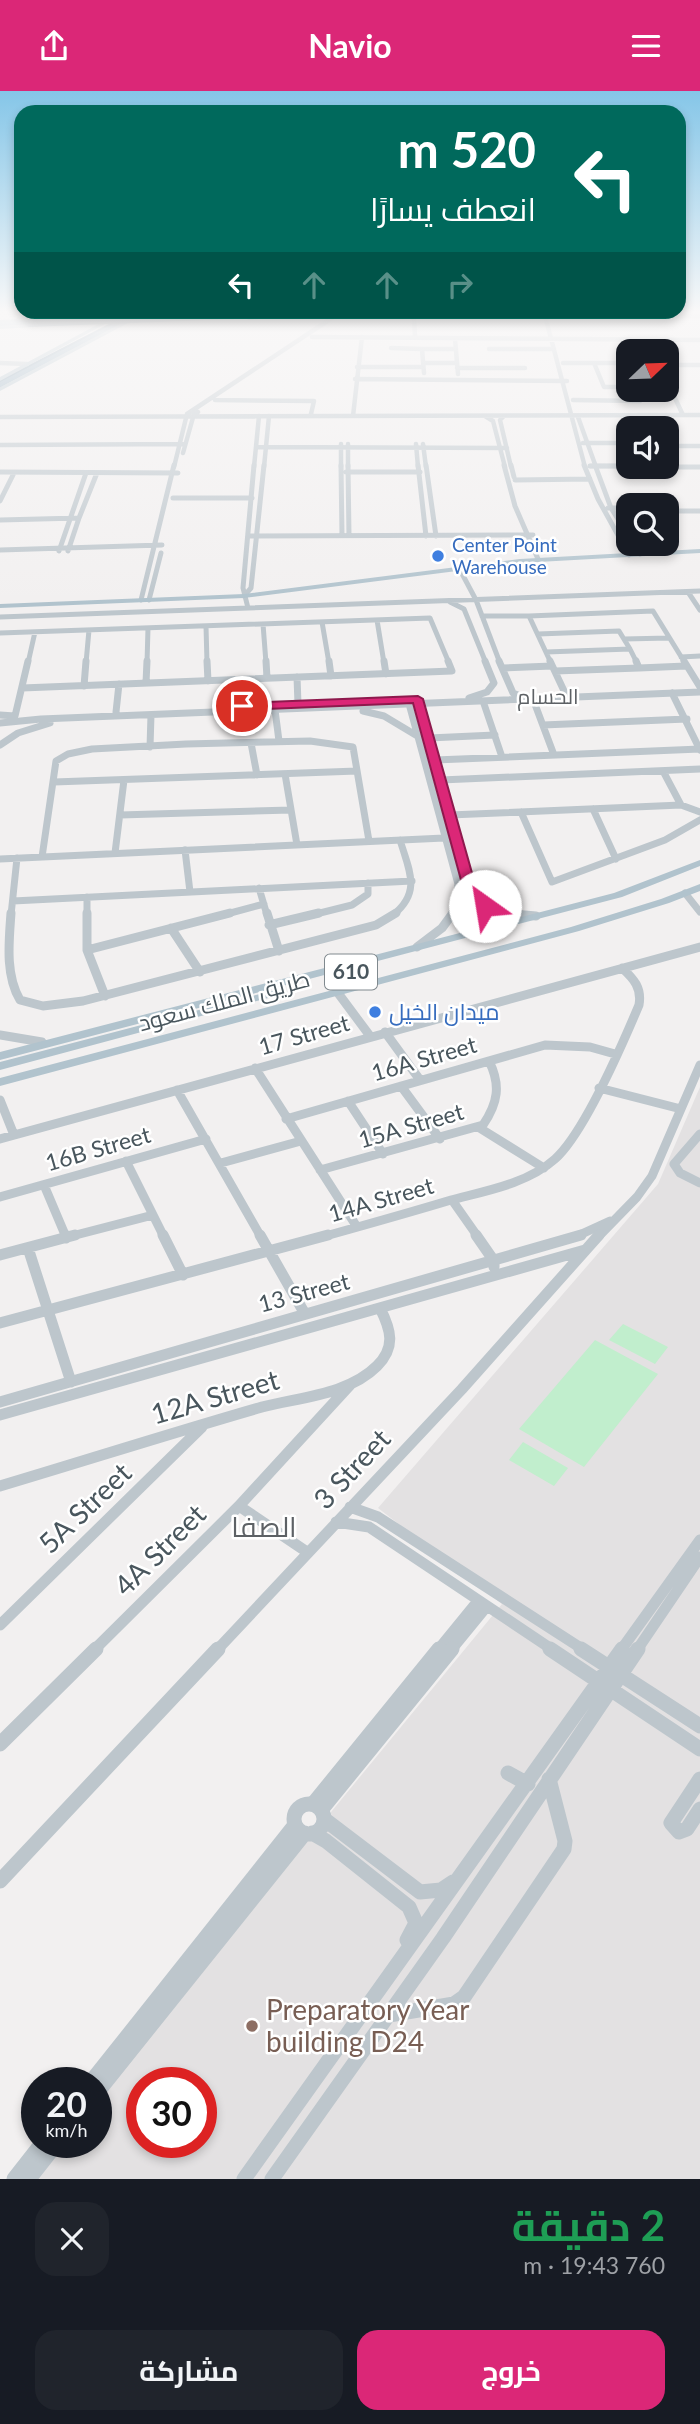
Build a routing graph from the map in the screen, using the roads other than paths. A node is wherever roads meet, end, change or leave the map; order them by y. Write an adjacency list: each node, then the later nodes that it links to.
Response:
1 (194, 409): 13 (street)
2 (202, 409): 14 (street)
3 (312, 409): 9 (street)
4 (353, 409): 15 (street)
5 (573, 409): 10 (street)
6 (574, 409): 10 (street)
7 (680, 409): 8 (street)
8 (682, 413): 10 (street); 11 (street)
9 (311, 414): 14 (street); 15 (street)
10 (574, 414): 11 (street); 15 (street); 19 (street); 20 (street); 21 (street)
11 (700, 414)
12 (0, 415): 13 (street)
13 (186, 415): 14 (street); 26 (street)
14 (194, 415): 17 (street); 26 (street)
15 (353, 415): 16 (street); 18 (street)
16 (481, 415): 19 (street); 32 (street)
17 (259, 416): 18 (street); 27 (street)
18 (269, 416): 28 (street)
19 (504, 416): 32 (street)
20 (579, 445): 21 (street); 33 (street)
21 (587, 445): 22 (street); 34 (street)
22 (616, 445)
23 (679, 445): 24 (street)
24 (700, 445)
25 (0, 446): 26 (street)
26 (182, 446): 44 (street)
27 (256, 446): 28 (street); 50 (street)
28 (266, 446): 29 (street); 68 (street)
29 (344, 446): 30 (street); 39 (street); 40 (street)
30 (416, 446): 31 (street); 38 (street)
31 (423, 446): 32 (street); 38 (street)
32 (503, 446): 47 (street); 65 (street)
33 (586, 466): 34 (street); 46 (street)
34 (595, 466): 35 (street); 54 (street)
35 (616, 466)
36 (679, 467): 37 (street)
37 (700, 467)
38 (422, 471): 40 (street); 63 (street); 64 (street)
39 (342, 472): 40 (street); 61 (street)
40 (349, 472): 62 (street)
41 (1, 474): 42 (street); 45 (street); 48 (street)
42 (85, 474): 43 (street); 45 (street); 57 (street)
43 (96, 474): 44 (street); 58 (street)
44 (175, 474): 49 (street); 70 (street)
45 (13, 475): 51 (street)
46 (590, 479): 47 (street); 53 (street)
47 (514, 480): 65 (street)
48 (0, 482)
49 (173, 498): 50 (street); 70 (street)
50 (252, 498): 67 (street)
51 (0, 501)
52 (700, 509): 56 (street)
53 (602, 510): 54 (street); 66 (street)
54 (612, 510): 55 (street); 59 (street)
55 (616, 510)
56 (679, 510)
57 (71, 516): 58 (street); 60 (street); 73 (street)
58 (80, 516): 72 (street)
59 (616, 516)
60 (0, 518)
61 (342, 534): 62 (street); 68 (street)
62 (349, 534): 63 (street)
63 (426, 534): 64 (street)
64 (435, 534): 65 (street)
65 (530, 534): 78 (street)
66 (616, 534)
67 (248, 535): 68 (street); 80 (street)
68 (257, 535): 80 (street)
69 (700, 545): 71 (main road)
70 (159, 546): 72 (street); 84 (street)
71 (679, 546)
72 (68, 549): 73 (street)
73 (59, 550): 76 (street)
74 (679, 550): 75 (main road)
75 (700, 551)
76 (0, 552)
77 (616, 552): 78 (main road)
78 (540, 556): 79 (main road); 80 (main road)
79 (459, 569): 80 (main road); 86 (street)
80 (246, 590): 84 (main road); 89 (street)
81 (700, 591): 82 (street)
82 (688, 592): 83 (street); 90 (street)
83 (643, 593): 86 (street); 91 (street)
84 (146, 597): 85 (main road); 88 (main road)
85 (0, 599)
86 (476, 600): 87 (street); 93 (street)
87 (448, 601): 89 (street); 129 (street)
88 (0, 606)
89 (248, 608): 95 (street)
90 (700, 610)
91 (653, 611): 92 (street); 106 (street)
92 (609, 613): 94 (street); 102 (street)
93 (482, 616): 94 (street); 114 (street)
94 (529, 616): 105 (street)
95 (0, 617)
96 (377, 620): 97 (street); 116 (street); 116 (street)
97 (322, 622): 98 (street); 117 (street)
98 (262, 624): 99 (street); 119 (street)
99 (206, 626): 100 (street); 120 (street)
100 (148, 628): 101 (street); 121 (street)
101 (89, 630): 103 (street); 123 (street)
102 (619, 631): 105 (street); 107 (street)
103 (35, 632): 104 (street); 124 (street)
104 (0, 633)
105 (538, 634): 109 (street)
106 (669, 638): 107 (street); 111 (street)
107 (624, 639): 108 (street)
108 (630, 649): 109 (street); 113 (street)
109 (546, 652): 115 (street)
110 (700, 656): 111 (street)
111 (681, 657): 112 (street)
112 (686, 666): 113 (street); 125 (street)
113 (639, 668): 115 (street)
114 (503, 669): 115 (street); 128 (street)
115 (553, 669): 126 (street)
116 (386, 674): 117 (street)
117 (331, 676): 118 (street)
118 (297, 677): 119 (street); 135 (street)
119 (267, 678): 120 (street)
120 (208, 681): 121 (street)
121 (146, 683): 122 (street)
122 (119, 684): 123 (street); 138 (street)
123 (84, 686): 124 (street)
124 (22, 688): 140 (street)
125 (700, 689): 126 (street); 127 (street)
126 (565, 693): 128 (street)
127 (672, 693): 130 (street); 144 (street)
128 (520, 696): 129 (street)
129 (469, 698): 131 (street)
130 (533, 699): 132 (street); 145 (street)
131 (418, 701): 133 (street); 134 (street); 143 (street)
132 (483, 701): 134 (street); 146 (street)
133 (409, 702): 135 (street); 136 (street); 147 (street)
134 (451, 703): 143 (street)
135 (298, 704): 138 (street)
136 (336, 707): 137 (street); 147 (street)
137 (275, 710): 139 (street); 149 (street)
138 (116, 712): 140 (street)
139 (151, 715): 141 (street); 152 (street)
140 (15, 716): 142 (street)
141 (68, 718): 142 (street); 151 (street)
142 (0, 719)
143 (424, 719): 148 (street)
144 (687, 719): 145 (street); 153 (street)
145 (542, 725): 154 (street)
146 (495, 735): 148 (street); 155 (street)
147 (419, 737): 173 (street)
148 (429, 738): 156 (street)
149 (279, 741): 150 (street); 158 (street)
150 (251, 743): 152 (street); 161 (street)
151 (0, 745)
152 (150, 747): 164 (street)
153 (700, 749): 154 (street)
154 (554, 755): 155 (street)
155 (502, 757): 156 (street)
156 (435, 760): 163 (street)
157 (700, 769): 159 (street)
158 (357, 771): 160 (street); 175 (street)
159 (663, 771): 163 (street); 165 (street)
160 (285, 774): 161 (street); 167 (street)
161 (257, 775): 162 (street)
162 (124, 780): 164 (street); 170 (street)
163 (440, 780): 171 (street)
164 (54, 782): 179 (street)
165 (681, 805): 166 (street); 169 (street)
166 (593, 809): 168 (street); 182 (street)
167 (291, 810): 170 (street); 176 (street)
168 (521, 812): 171 (street); 182 (street)
169 (700, 813)
170 (120, 815): 178 (street)
171 (450, 815): 195 (street)
172 (700, 820): 182 (street)
173 (444, 838): 174 (street); 193 (street)
174 (400, 840): 175 (street); 185 (street)
175 (369, 841): 176 (street)
176 (297, 845): 177 (street)
177 (185, 850): 178 (street); 189 (street)
178 (115, 853): 179 (street)
179 (42, 857): 180 (street)
180 (17, 858): 181 (street); 192 (street)
181 (0, 859)
182 (616, 859)
183 (700, 863): 197 (main road)
184 (700, 873): 216 (main road, طريق الملك سعود / 610)
185 (412, 881): 186 (street); 203 (street)
186 (368, 883): 188 (street); 198 (street)
187 (700, 887): 190 (main road, طريق الملك سعود / 610)
188 (259, 888): 189 (street); 194 (street)
189 (190, 892): 191 (street)
190 (685, 893): 196 (street); 206 (main road, طريق الملك سعود / 610)
191 (87, 897): 192 (street); 202 (street)
192 (13, 901): 207 (street)
193 (458, 902): 195 (street); 200 (street)
194 (264, 904): 198 (street); 199 (street)
195 (485, 906): 197 (street)
196 (700, 912)
197 (537, 916): 200 (main road)
198 (270, 925): 203 (street)
199 (171, 928): 202 (street); 205 (street)
200 (417, 947): 213 (main road)
201 (700, 947): 204 (street, 17 Street)
202 (87, 950): 207 (street)
203 (279, 951): 205 (street)
204 (622, 968): 208 (street, 17 Street); 212 (street, 14A Street)
205 (200, 972): 207 (street)
206 (338, 993): 210 (street); 219 (main road, طريق الملك سعود / 610)
207 (105, 996)
208 (385, 1032): 210 (street, 17 Street); 218 (street)
209 (0, 1035): 211 (street)
210 (370, 1036): 217 (street, 17 Street)
211 (42, 1042)
212 (615, 1054): 214 (street, 16A Street); 221 (street, 14A Street)
213 (0, 1056)
214 (489, 1061): 218 (street, 16A Street); 227 (street, 15A Street)
215 (700, 1065): 225 (street, 3 Street)
216 (0, 1066)
217 (255, 1068): 222 (street, 17 Street); 226 (street)
218 (421, 1080): 220 (street, 16A Street)
219 (0, 1082)
220 (401, 1086): 224 (street, 16A Street); 232 (street)
221 (599, 1088): 225 (street); 237 (street, 14A Street)
222 (177, 1090): 229 (street, 17 Street); 231 (street)
223 (0, 1100): 229 (street)
224 (348, 1101): 226 (street, 16A Street); 234 (street)
225 (681, 1109): 244 (street, 3 Street)
226 (286, 1119): 233 (street)
227 (478, 1127): 232 (street, 15A Street); 237 (street)
228 (700, 1134): 239 (street)
229 (14, 1135): 230 (street, 17 Street)
230 (0, 1139)
231 (206, 1139): 235 (street, 16B Street); 236 (street)
232 (440, 1139): 234 (street, 15A Street)
233 (301, 1141): 236 (street); 238 (street)
234 (383, 1154): 238 (street, 15A Street)
235 (126, 1161): 240 (street, 16B Street); 243 (street)
236 (221, 1163): 250 (street)
237 (544, 1168): 242 (street, 14A Street)
238 (320, 1170): 245 (street)
239 (700, 1183)
240 (44, 1185): 241 (street, 16B Street); 246 (street)
241 (0, 1197)
242 (452, 1200): 245 (street, 14A Street); 252 (street)
243 (153, 1215): 246 (street); 253 (street)
244 (616, 1218): 247 (street, 13 Street); 249 (street, 3 Street)
245 (357, 1227): 250 (street, 14A Street)
246 (66, 1238): 248 (street)
247 (568, 1239): 249 (street); 252 (street, 13 Street)
248 (28, 1248): 251 (street); 256 (street)
249 (587, 1248): 254 (street, 13 Street); 266 (street, 3 Street)
250 (272, 1251): 253 (street, 14A Street); 257 (street)
251 (0, 1255)
252 (494, 1261): 254 (street); 257 (street, 13 Street)
253 (183, 1275): 256 (street, 14A Street)
254 (493, 1276): 255 (street, 13 Street)
255 (380, 1308): 260 (street, 12A Street); 262 (street, 13 Street)
256 (48, 1309): 258 (street, 14A Street); 259 (street)
257 (306, 1314): 259 (street, 13 Street)
258 (0, 1323)
259 (71, 1382): 261 (street, 13 Street)
260 (350, 1385): 263 (street, 12A Street); 265 (street, 4A Street)
261 (0, 1402)
262 (0, 1415)
263 (203, 1425): 264 (street, 12A Street); 277 (street, 5A Street)
264 (0, 1484)
265 (239, 1506): 270 (street); 281 (street, 4A Street)
266 (350, 1507): 267 (street, 3 Street); 268 (street)
267 (336, 1522): 268 (street); 270 (street, 3 Street)
268 (374, 1522): 271 (street); 273 (street)
269 (700, 1540): 272 (street)
270 (307, 1552): 291 (street, 3 Street)
271 (439, 1557): 273 (street); 275 (street)
272 (696, 1557): 278 (street)
273 (430, 1568): 274 (street)
274 (482, 1603): 276 (street); 288 (street)
275 (522, 1611): 276 (street); 278 (street)
276 (512, 1623): 279 (street)
277 (0, 1625)
278 (614, 1670): 279 (street); 280 (street)
279 (604, 1685): 282 (street); 284 (street); 286 (street)
280 (700, 1727)
281 (0, 1744)
282 (700, 1749)
283 (508, 1773): 286 (street)
284 (549, 1779): 293 (street); 293 (street)
285 (700, 1779): 287 (street)
286 (528, 1784): 290 (street)
287 (700, 1809)
288 (319, 1811): 289 (street); 289 (street); 290 (street)
289 (304, 1830): 292 (street); 294 (street); 295 (street)
290 (462, 1875): 292 (street)
291 (0, 1881)
292 (399, 1962): 300 (street)
293 (389, 2015): 301 (street)
294 (104, 2067)
295 (112, 2074)
296 (30, 2158): 298 (street)
297 (45, 2158): 299 (street)
298 (14, 2179)
299 (29, 2179)
300 (243, 2179)
301 (272, 2179)

